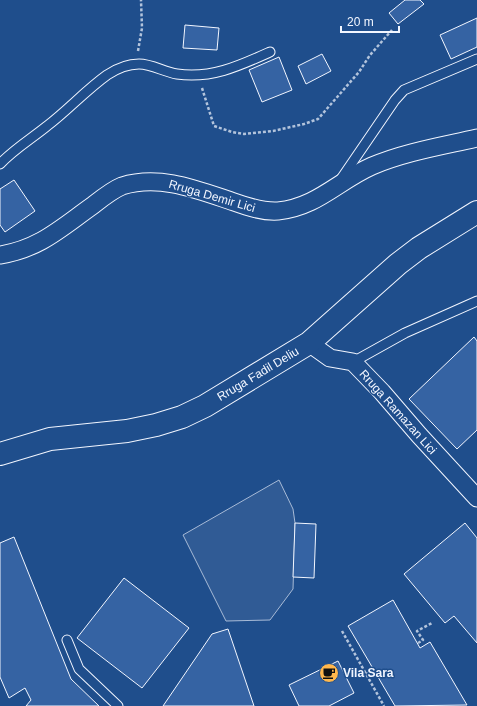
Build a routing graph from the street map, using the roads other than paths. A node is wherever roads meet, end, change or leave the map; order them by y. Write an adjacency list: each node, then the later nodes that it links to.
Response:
1 (270, 52): 4 (lane)
2 (477, 59): 5 (lane)
3 (477, 138): 5 (street, Rruga Demir Lici)
4 (0, 164)
5 (336, 186): 7 (street, Rruga Demir Lici)
6 (477, 212): 9 (street, Rruga Fadil Deliu)
7 (0, 255)
8 (477, 301): 10 (lane)
9 (309, 343): 10 (street, Rruga Ramazan Lici); 11 (street, Rruga Fadil Deliu)
10 (353, 362): 12 (street, Rruga Ramazan Lici)
11 (0, 454)
12 (477, 498)
13 (67, 640): 14 (lane)
14 (118, 706)

